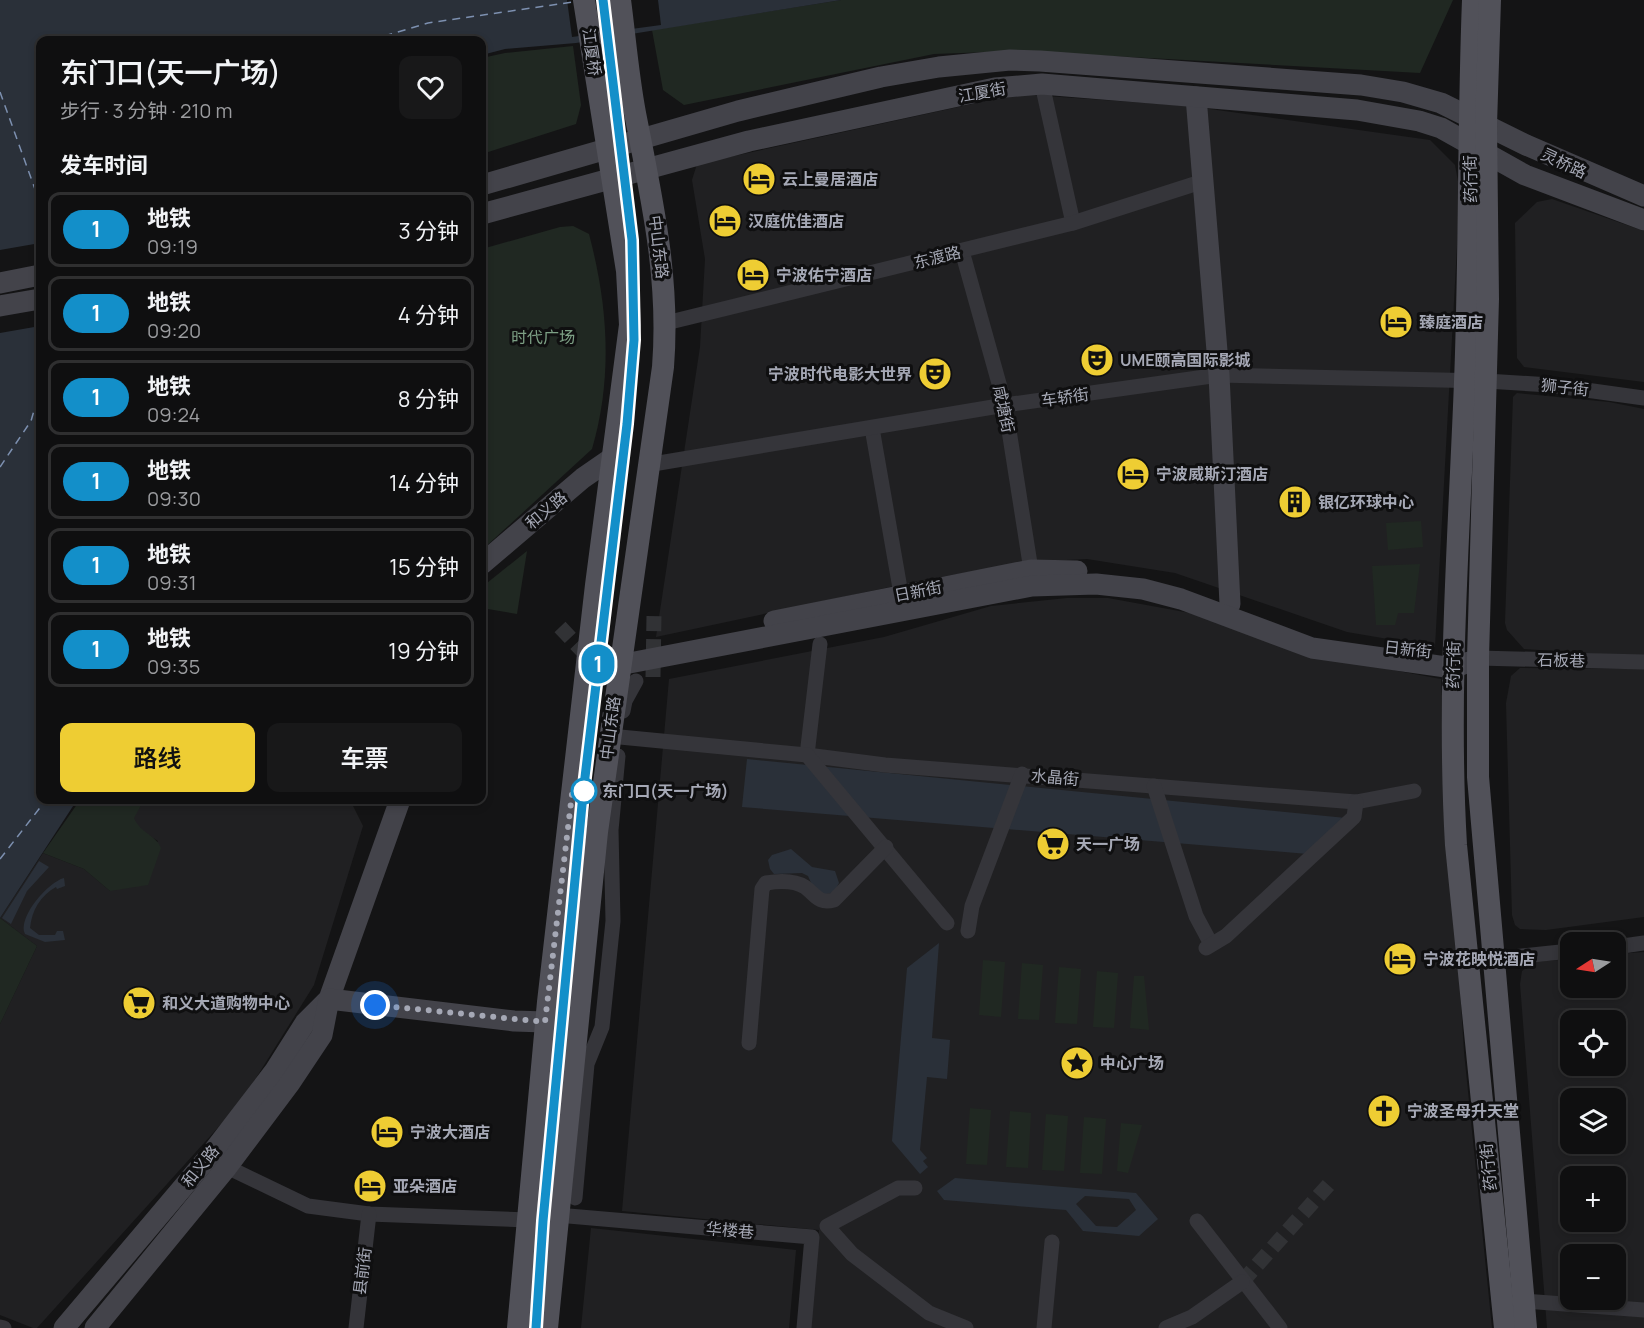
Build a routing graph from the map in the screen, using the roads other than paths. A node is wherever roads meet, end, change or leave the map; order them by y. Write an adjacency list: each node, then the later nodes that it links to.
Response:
1 (584, 0): 8 (main road, 江厦桥)
2 (620, 0): 6 (main road, 江厦桥)
3 (1473, 0): 9 (main road, 药行街)
4 (1490, 0): 9 (main road, 药行街)
5 (1042, 84): 7 (main road, 江厦街); 13 (main road, 江厦街); 20 (street)
6 (632, 96): 10 (main road, 中山东路)
7 (1196, 97): 12 (main road, 江厦街); 15 (main road)
8 (599, 104): 11 (main road, 中山东路)
9 (1478, 121): 10 (main road, 江厦街); 12 (main road, 药行街); 17 (main road, 灵桥路)
10 (641, 139): 11 (main road, 江厦街); 13 (main road, 中山东路)
11 (607, 148): 14 (main road, 中山东路); 16 (main road, 江厦街)
12 (1478, 148): 19 (main road, 灵桥路); 28 (main road, 药行街)
13 (647, 169): 14 (main road, 江厦街); 26 (main road, 中山东路)
14 (612, 178): 18 (main road, 江厦街); 32 (main road, 中山东路)
15 (1204, 180): 20 (street, 东渡路); 27 (main road)
16 (486, 184)
17 (1644, 196)
18 (486, 213)
19 (1644, 220)
20 (1073, 223): 21 (street, 东渡路)
21 (962, 251): 26 (street, 东渡路); 30 (street, 咸塘街)
22 (36, 277): 23 (main road)
23 (0, 283)
24 (36, 300): 25 (main road)
25 (0, 306)
26 (666, 322): 33 (main road, 中山东路)
27 (1219, 375): 28 (street, 车轿街); 30 (street, 车轿街); 37 (main road)
28 (1476, 381): 29 (street, 狮子街); 40 (main road, 药行街); 41 (main road, 药行街)
29 (1644, 398)
30 (1005, 405): 31 (street, 车轿街); 35 (street, 咸塘街)
31 (872, 428): 33 (street, 车轿街); 36 (street)
32 (612, 458): 34 (main road, 和义路); 59 (main road, 中山东路)
33 (647, 465): 39 (main road, 中山东路)
34 (486, 561)
35 (1031, 570): 36 (main road, 日新街); 37 (main road, 日新街)
36 (901, 594): 39 (main road, 日新街)
37 (1230, 604): 41 (main road, 日新街)
38 (820, 644): 45 (street)
39 (620, 658): 41 (main road, 日新街); 65 (main road, 中山东路)
40 (1478, 658): 41 (main road, 日新街); 42 (street, 石板巷); 57 (main road, 药行街)
41 (1453, 661): 82 (main road, 药行街)
42 (1644, 662)
43 (636, 681): 44 (street, 中山东路)
44 (620, 737): 45 (street, 水晶街); 63 (street, 中山东路)
45 (807, 755): 46 (street, 水晶街); 51 (street)
46 (1020, 779): 48 (street, 水晶街); 53 (street)
47 (1414, 791): 49 (street, 水晶街)
48 (1156, 792): 49 (street, 水晶街); 49 (street)
49 (1356, 802)
50 (399, 804): 58 (main road, 和义路)
51 (886, 847): 52 (street); 60 (street)
52 (948, 923)
53 (968, 931)
54 (1644, 943): 55 (street)
55 (1626, 946)
56 (1560, 952): 57 (street)
57 (1494, 959): 70 (main road, 药行街)
58 (329, 999): 59 (main road); 61 (main road, 和义路); 74 (main road, 和义路)
59 (545, 1022): 66 (main road, 中山东路)
60 (749, 1043)
61 (227, 1167): 64 (street); 72 (main road, 和义路)
62 (915, 1188): 73 (street)
63 (575, 1198)
64 (369, 1214): 66 (street); 75 (street, 县前街)
65 (557, 1215): 77 (main road, 中山东路); 78 (street, 华楼巷)
66 (529, 1220): 76 (main road, 中山东路)
67 (1197, 1221): 69 (street)
68 (1052, 1242): 79 (street)
69 (1242, 1282): 80 (street); 81 (street)
70 (1523, 1301): 71 (street); 83 (main road, 药行街)
71 (1644, 1310)
72 (97, 1326)
73 (957, 1326)
74 (64, 1328)
75 (356, 1328)
76 (518, 1328)
77 (547, 1328)
78 (804, 1328)
79 (1044, 1328)
80 (1166, 1328)
81 (1280, 1328)
82 (1504, 1328)
83 (1526, 1328)

